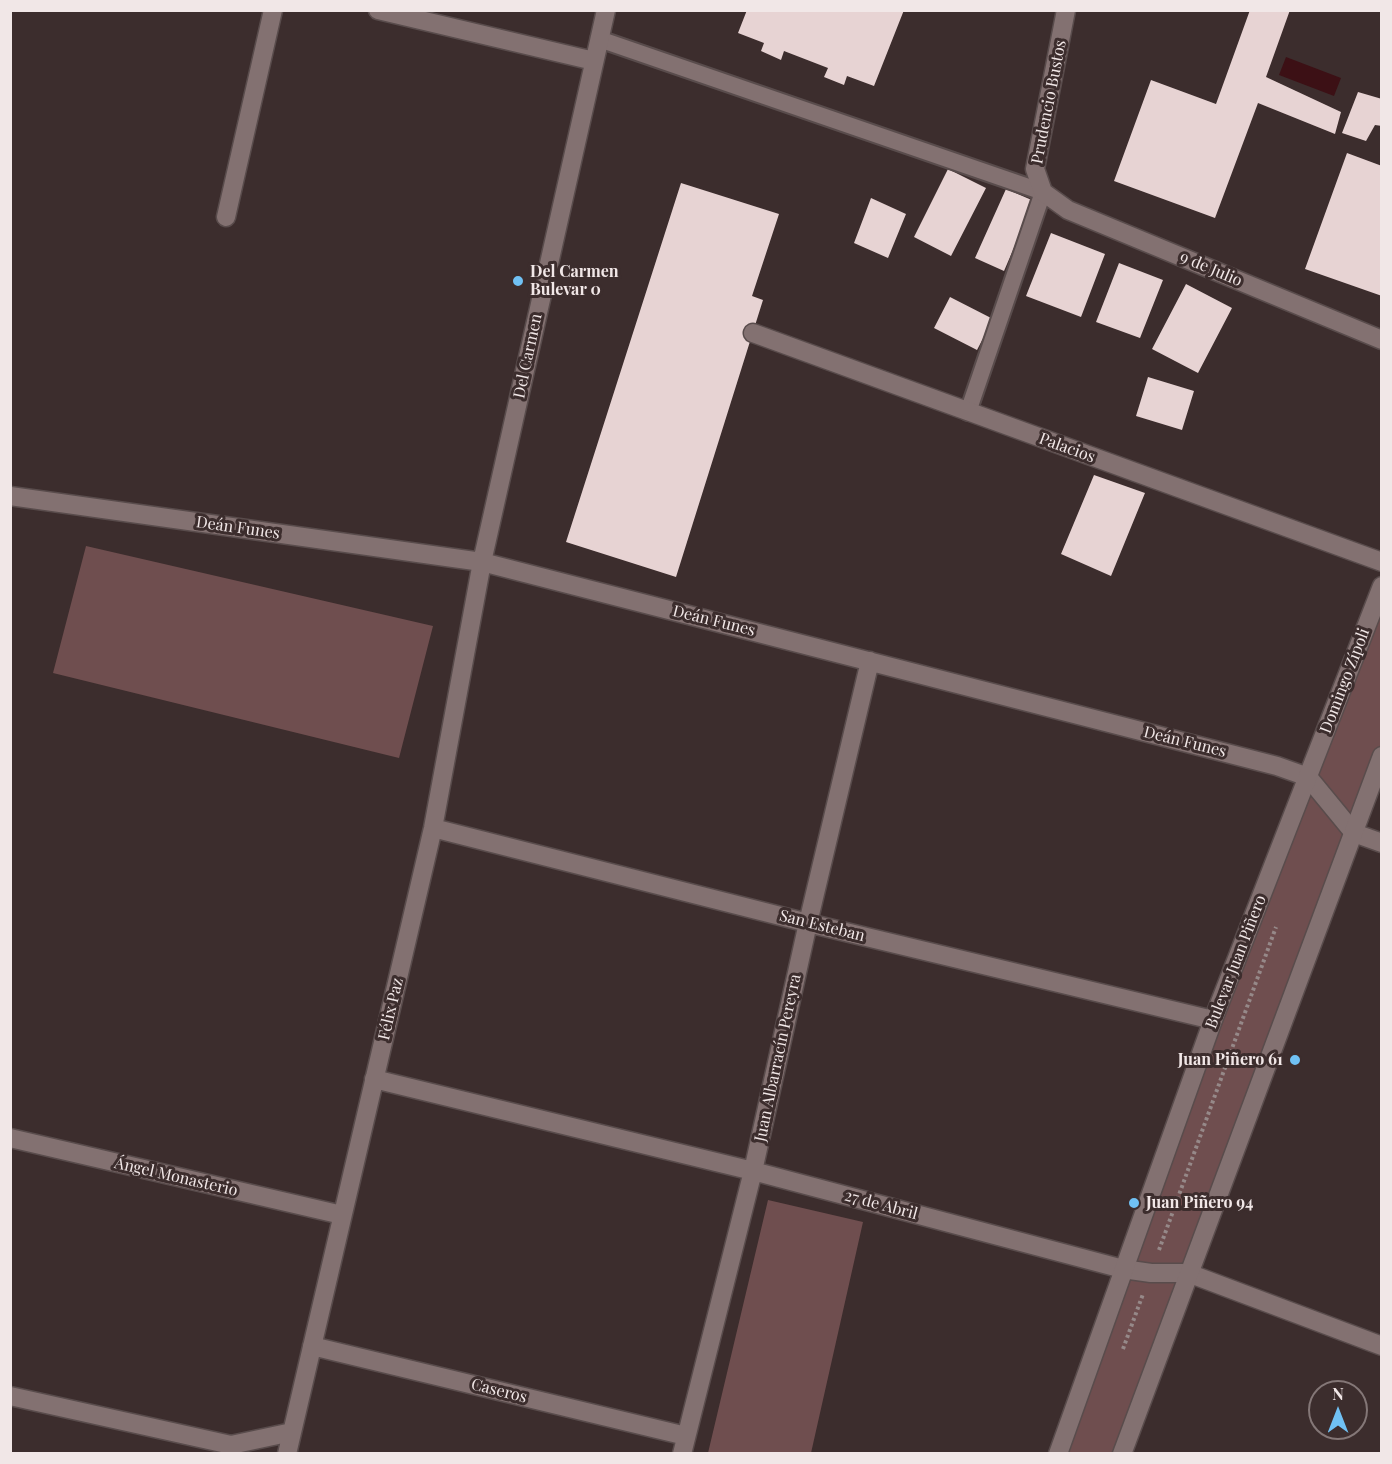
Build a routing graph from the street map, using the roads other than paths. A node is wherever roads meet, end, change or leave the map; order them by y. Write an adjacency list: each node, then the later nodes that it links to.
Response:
1 (273, 10): 8 (street)
2 (378, 10): 6 (street)
3 (606, 10): 5 (street, Del Carmen)
4 (1066, 10): 7 (street, Prudencio Bustos)
5 (599, 39): 6 (street, Del Carmen); 7 (lane)
6 (594, 61): 13 (street, Del Carmen)
7 (1043, 192): 10 (street, 9 de Julio); 11 (lane)
8 (226, 217)
9 (753, 333): 11 (street, Palacios)
10 (1382, 340)
11 (968, 412): 14 (street, Palacios)
12 (10, 496): 13 (street, Deán Funes)
13 (482, 562): 16 (street, Deán Funes); 19 (street, Félix Paz)
14 (1382, 562)
15 (1382, 585): 18 (street, Domingo Zípoli)
16 (870, 661): 18 (street, Deán Funes); 22 (street, Juan Albarracín Pereyra)
17 (1382, 756): 20 (street)
18 (1308, 777): 20 (street); 23 (street, Bulevar Juan Piñero)
19 (433, 828): 22 (street, San Esteban); 24 (street, Félix Paz)
20 (1354, 833): 21 (street); 29 (street)
21 (1382, 843)
22 (808, 923): 23 (street, San Esteban); 26 (street, Juan Albarracín Pereyra)
23 (1213, 1020): 28 (street, Bulevar Juan Piñero)
24 (374, 1079): 26 (street, 27 de Abril); 27 (street, Félix Paz)
25 (10, 1138): 27 (street, Ángel Monasterio)
26 (753, 1171): 28 (street, 27 de Abril); 34 (street, Juan Albarracín Pereyra)
27 (342, 1215): 30 (street, Félix Paz)
28 (1123, 1269): 29 (street, 27 de Abril); 36 (street, Bulevar Juan Piñero)
29 (1188, 1273): 31 (street, 27 de Abril); 37 (street)
30 (312, 1346): 33 (street, Félix Paz); 34 (street, Caseros)
31 (1382, 1346)
32 (10, 1396): 33 (street)
33 (292, 1432): 35 (street, Félix Paz)
34 (684, 1445)
35 (287, 1454)
36 (1058, 1454)
37 (1122, 1454)

